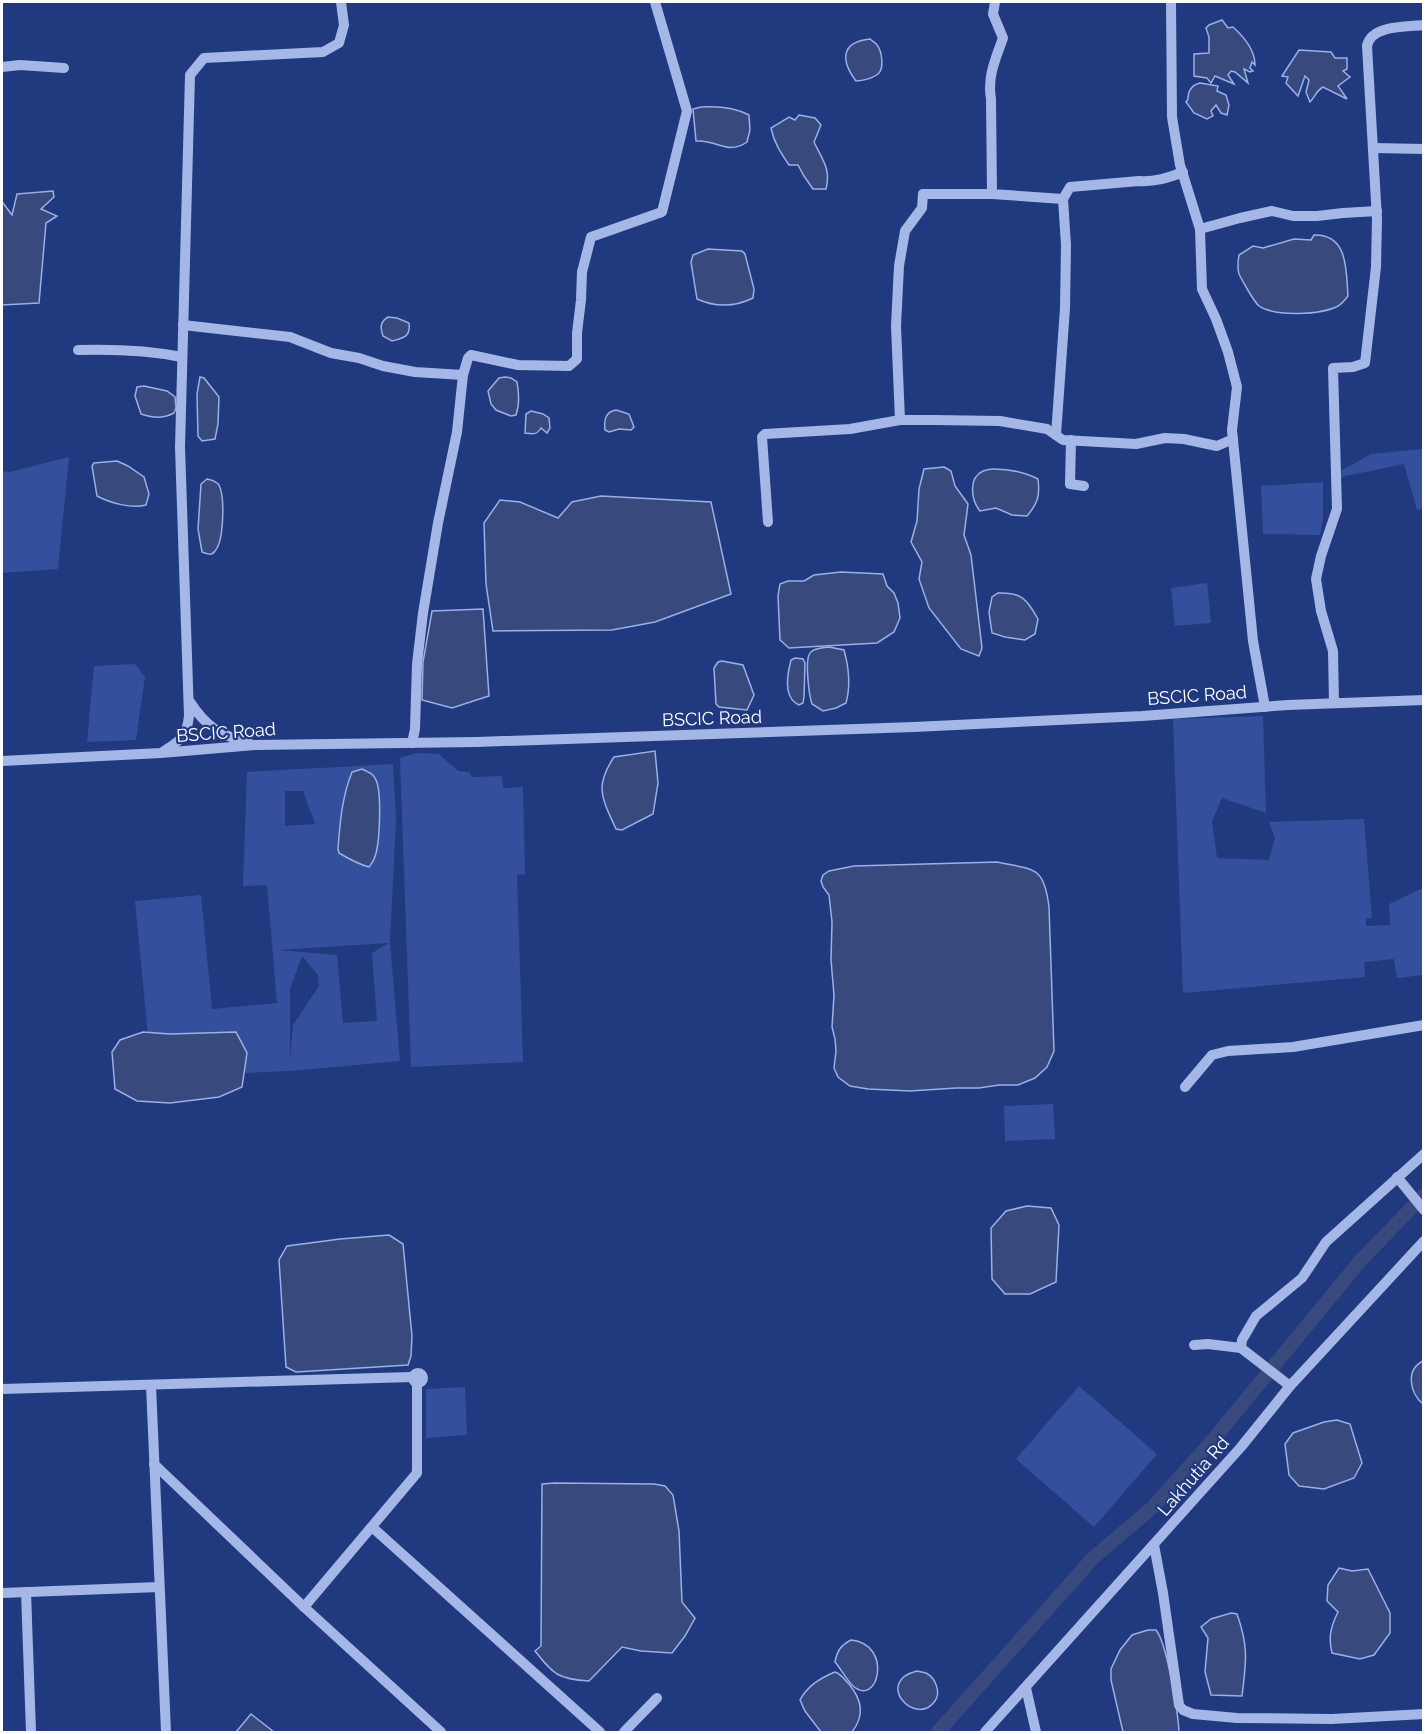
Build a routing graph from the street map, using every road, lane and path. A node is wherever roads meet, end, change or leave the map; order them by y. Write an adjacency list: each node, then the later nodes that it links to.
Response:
1 (340, 2): 15 (street)
2 (655, 2): 18 (street)
3 (995, 2): 11 (street)
4 (1172, 2): 10 (street)
5 (1424, 25): 8 (street)
6 (2, 67): 7 (street)
7 (64, 68)
8 (1374, 148): 9 (street); 13 (street)
9 (1424, 149)
10 (1183, 172): 12 (street); 14 (street)
11 (992, 194): 12 (street); 19 (street)
12 (1063, 199): 20 (street)
13 (1377, 211): 14 (street); 27 (street)
14 (1200, 229): 21 (street)
15 (183, 325): 17 (street); 18 (street)
16 (78, 350): 17 (street)
17 (182, 357): 25 (street)
18 (463, 375): 29 (street)
19 (900, 420): 20 (street); 24 (street)
20 (1056, 435): 22 (street)
21 (1233, 439): 22 (street); 28 (street)
22 (1071, 440): 23 (street)
23 (1084, 486)
24 (768, 522)
25 (189, 700): 30 (street); 31 (street)
26 (1424, 700): 27 (street, BSCIC Road)
27 (1334, 703): 28 (street, BSCIC Road)
28 (1265, 707): 29 (street, BSCIC Road)
29 (412, 743): 30 (street, BSCIC Road)
30 (255, 745): 31 (street, BSCIC Road)
31 (161, 753): 32 (street, BSCIC Road)
32 (2, 761)
33 (1424, 1025): 34 (street)
34 (1185, 1087)
35 (1424, 1154): 36 (street)
36 (1397, 1177): 37 (street); 40 (street)
37 (1424, 1210)
38 (1424, 1240): 42 (street, Lakhutia Rd)
39 (1194, 1345): 40 (street)
40 (1241, 1348): 42 (street)
41 (151, 1385): 43 (street); 44 (street); 45 (street)
42 (1290, 1386): 46 (street, Lakhutia Rd)
43 (2, 1389)
44 (154, 1464): 47 (street); 50 (street)
45 (372, 1527): 50 (street); 57 (street)
46 (1154, 1545): 51 (street, Lakhutia Rd); 53 (street)
47 (159, 1587): 48 (street); 55 (street)
48 (26, 1592): 49 (street); 54 (street)
49 (2, 1593)
50 (304, 1607): 56 (street)
51 (1026, 1688): 59 (street, Lakhutia Rd); 60 (street)
52 (657, 1698): 58 (street)
53 (1424, 1714)
54 (31, 1732)
55 (166, 1732)
56 (441, 1732)
57 (600, 1732)
58 (624, 1732)
59 (985, 1732)
60 (1036, 1732)

